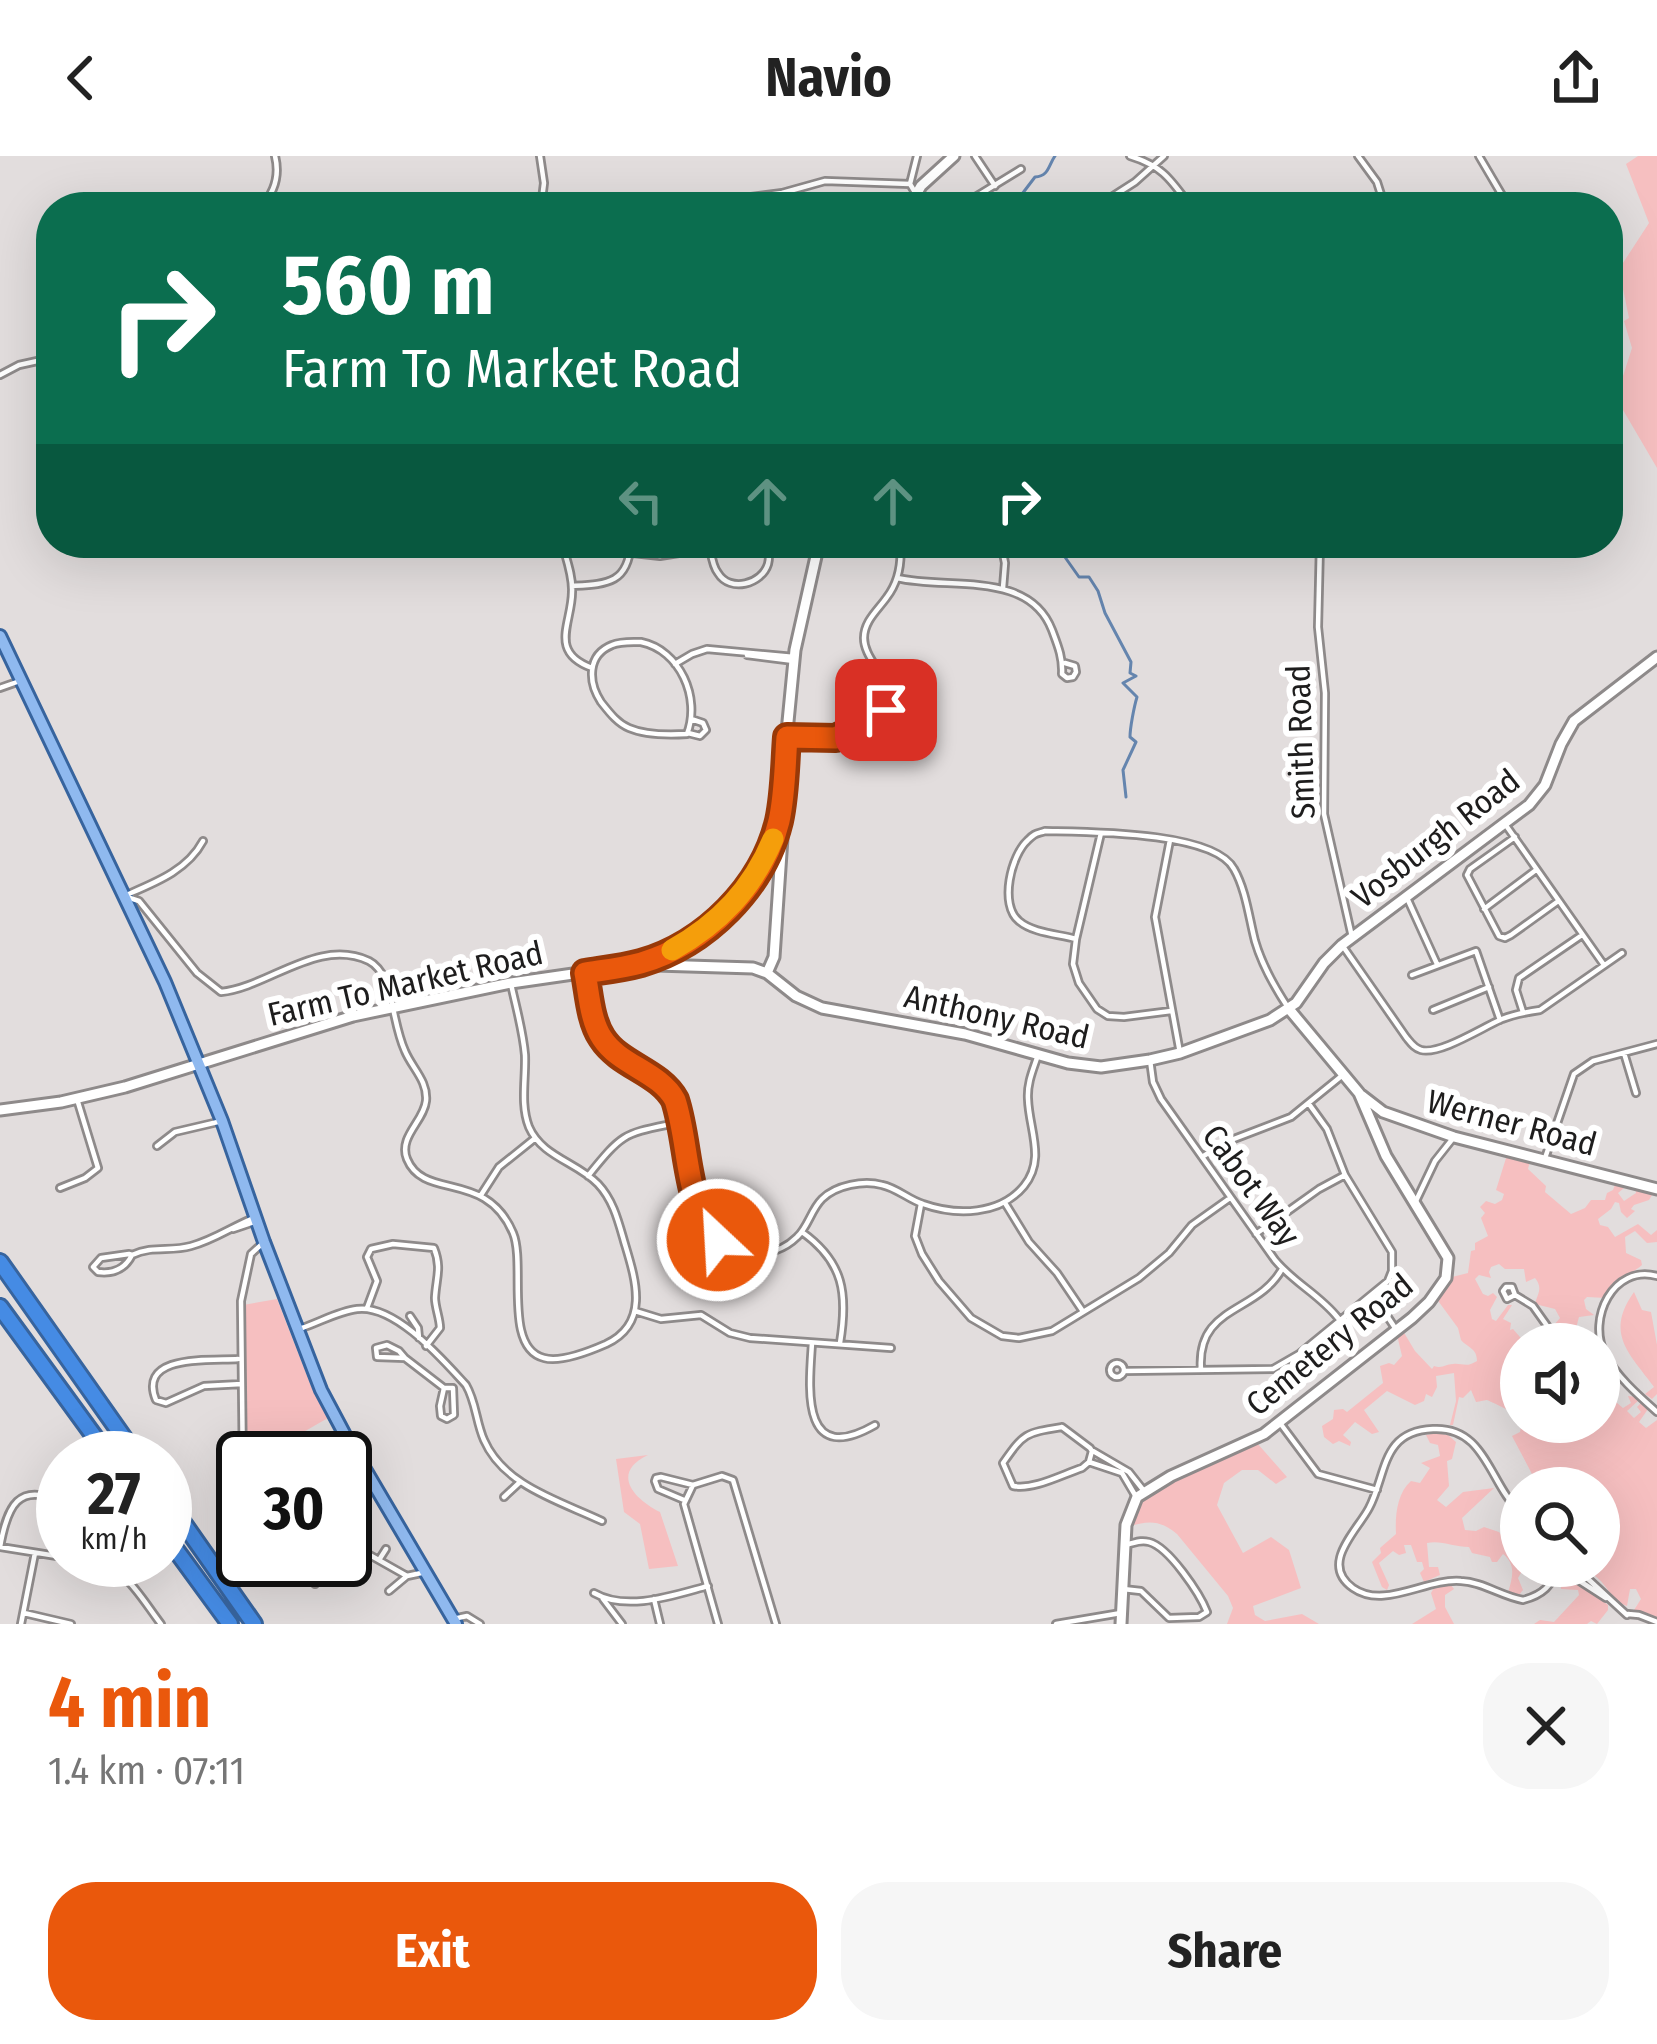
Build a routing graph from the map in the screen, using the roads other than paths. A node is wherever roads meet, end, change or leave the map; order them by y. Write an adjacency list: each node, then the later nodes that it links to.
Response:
1 (275, 156): 14 (street)
2 (540, 156): 15 (street)
3 (917, 156): 13 (street)
4 (954, 156): 13 (street)
5 (974, 156): 12 (street)
6 (1130, 156): 10 (street)
7 (1164, 156): 10 (street)
8 (1358, 156): 21 (street)
9 (1479, 156): 22 (street)
10 (1155, 165): 19 (street); 20 (street)
11 (1021, 169): 12 (street)
12 (994, 186): 18 (street)
13 (914, 189): 16 (street); 17 (street)
14 (272, 192)
15 (543, 192)
16 (789, 192)
17 (913, 192)
18 (984, 192)
19 (1119, 192)
20 (1178, 192)
21 (1380, 192)
22 (1500, 192)
23 (36, 361): 24 (street)
24 (0, 375)
25 (565, 558): 34 (street)
26 (629, 558): 34 (street)
27 (713, 558): 28 (street)
28 (770, 558)
29 (816, 558): 38 (street, Farm To Market Road)
30 (901, 558): 33 (street)
31 (1003, 558): 35 (street)
32 (1320, 558): 60 (street, Smith Road)
33 (897, 578): 35 (street); 46 (street)
34 (572, 586): 41 (street)
35 (1003, 588): 39 (street)
36 (0, 636): 42 (main road)
37 (1657, 657): 48 (street, Vosburgh Road)
38 (794, 659): 40 (street); 46 (street, Farm To Market Road)
39 (1065, 663)
40 (675, 664): 41 (street); 44 (street)
41 (592, 668): 45 (street)
42 (21, 680): 43 (street); 54 (main road)
43 (0, 688)
44 (691, 719): 45 (street); 45 (street)
45 (688, 733)
46 (787, 737): 47 (street, Farm To Market Road)
47 (778, 824): 62 (street, Farm To Market Road); 66 (street)
48 (1505, 824): 50 (street); 55 (street, Vosburgh Road)
49 (1101, 833): 51 (street); 59 (street); 59 (street)
50 (1515, 837): 53 (street); 57 (street)
51 (1169, 840): 71 (street); 73 (street)
52 (203, 841): 54 (street)
53 (1536, 870): 56 (street); 57 (street)
54 (124, 896): 70 (street); 81 (main road)
55 (1406, 897): 60 (street, Vosburgh Road); 63 (street)
56 (1557, 902): 57 (street); 58 (street)
57 (1484, 909)
58 (1582, 935): 64 (street); 74 (street)
59 (1076, 939): 73 (street)
60 (1347, 941): 71 (street, Vosburgh Road); 75 (street)
61 (1622, 953): 64 (street)
62 (646, 962): 65 (street, Farm To Market Road); 66 (street, Anthony Road)
63 (1437, 964): 67 (street); 69 (street)
64 (1604, 965): 74 (street)
65 (585, 973): 68 (street, Farm To Market Road); 89 (street)
66 (766, 973): 79 (street, Anthony Road)
67 (1412, 975)
68 (511, 983): 70 (street, Farm To Market Road); 91 (street)
69 (1489, 987): 72 (street); 75 (street)
70 (393, 1007): 81 (street, Farm To Market Road); 99 (street)
71 (1288, 1009): 77 (street, Anthony Road); 82 (street, Cemetery Road)
72 (1433, 1010)
73 (1171, 1011): 77 (street)
74 (1523, 1012): 75 (street)
75 (1500, 1020)
76 (1657, 1044): 78 (street)
77 (1180, 1052): 80 (street, Anthony Road)
78 (1624, 1053): 84 (street); 94 (street)
79 (1038, 1055): 80 (street, Anthony Road); 101 (street)
80 (1150, 1060): 93 (street, Cabot Way)
81 (200, 1064): 85 (street, Farm To Market Road); 88 (main road)
82 (1344, 1074): 83 (street, Cemetery Road); 86 (street)
83 (1359, 1093): 90 (street, Werner Road); 102 (street, Cemetery Road)
84 (1636, 1093)
85 (77, 1099): 87 (street, Farm To Market Road); 97 (street)
86 (1309, 1104): 93 (street); 95 (street)
87 (0, 1110)
88 (222, 1121): 92 (street); 104 (main road)
89 (681, 1122): 96 (street); 105 (street)
90 (1454, 1137): 94 (street, Werner Road); 102 (street)
91 (535, 1139): 96 (street); 99 (street)
92 (157, 1146)
93 (1202, 1157): 100 (street, Cabot Way)
94 (1544, 1161): 98 (street, Werner Road)
95 (1345, 1175): 106 (street); 112 (street)
96 (588, 1176): 116 (street)
97 (61, 1188)
98 (1657, 1189)
99 (481, 1195): 116 (street)
100 (1230, 1198): 106 (street, Cabot Way); 117 (street)
101 (1005, 1203): 103 (street); 117 (street)
102 (1415, 1203): 123 (street, Cemetery Road)
103 (921, 1204): 105 (street); 117 (street)
104 (256, 1219): 107 (main road); 108 (street)
105 (802, 1232): 126 (street)
106 (1256, 1234): 110 (street, Cabot Way)
107 (264, 1242): 122 (main road); 129 (street)
108 (132, 1255): 108 (street)
109 (0, 1262): 140 (highway)
110 (1282, 1269): 119 (street, Cabot Way); 132 (street)
111 (1657, 1276): 121 (street)
112 (1373, 1295): 119 (street); 123 (street)
113 (1515, 1295): 120 (street)
114 (0, 1307): 139 (highway)
115 (367, 1308): 122 (street); 124 (street); 127 (street)
116 (635, 1311): 125 (street)
117 (1082, 1312)
118 (410, 1316): 124 (street)
119 (1340, 1320): 132 (street)
120 (1545, 1323)
121 (1601, 1323)
122 (297, 1330): 161 (main road)
123 (1397, 1331): 137 (street, Cemetery Road)
124 (419, 1340): 127 (street)
125 (812, 1343): 126 (street); 138 (street)
126 (840, 1344): 128 (street)
127 (426, 1346): 144 (street)
128 (891, 1348)
129 (241, 1358): 134 (street); 134 (street)
130 (405, 1358): 135 (street)
131 (1124, 1370): 132 (street)
132 (1202, 1372)
133 (1620, 1374): 136 (street)
134 (242, 1384): 141 (street)
135 (443, 1388): 135 (street)
136 (1657, 1412)
137 (1280, 1423): 147 (street); 149 (street, Cemetery Road)
138 (875, 1425)
139 (90, 1431)
140 (119, 1431)
141 (243, 1431)
142 (1092, 1451): 143 (street); 143 (street); 149 (street)
143 (1089, 1462): 149 (street)
144 (520, 1482): 150 (street); 152 (street)
145 (693, 1485): 151 (street); 151 (street); 189 (street)
146 (1500, 1487): 147 (street)
147 (1377, 1490): 165 (street)
148 (36, 1494): 155 (street)
149 (1140, 1494): 154 (street)
150 (504, 1497)
151 (684, 1500): 163 (street)
152 (602, 1521)
153 (192, 1535): 185 (highway)
154 (1124, 1546): 167 (street); 167 (street)
155 (0, 1547): 157 (street)
156 (386, 1550): 159 (street)
157 (35, 1553): 173 (street)
158 (372, 1556): 159 (street)
159 (380, 1560): 162 (street)
160 (192, 1572): 184 (highway)
161 (425, 1572): 162 (street); 178 (main road)
162 (407, 1576): 168 (street)
163 (708, 1586): 171 (street); 188 (street)
164 (133, 1587): 183 (street)
165 (1547, 1587)
166 (1597, 1587): 174 (street)
167 (1122, 1589): 175 (street)
168 (388, 1591)
169 (594, 1593): 170 (street)
170 (603, 1599): 172 (street); 176 (street)
171 (654, 1599): 172 (street); 187 (street)
172 (628, 1601): 176 (street)
173 (24, 1613): 181 (street); 182 (street)
174 (1627, 1615): 179 (street); 180 (street)
175 (1121, 1618): 177 (street)
176 (620, 1620)
177 (1095, 1620): 190 (street)
178 (454, 1622): 186 (street)
179 (1657, 1622)
180 (1621, 1623)
181 (21, 1624)
182 (71, 1624)
183 (160, 1624)
184 (230, 1624)
185 (255, 1624)
186 (480, 1624)
187 (660, 1624)
188 (718, 1624)
189 (776, 1624)
190 (1056, 1624)

